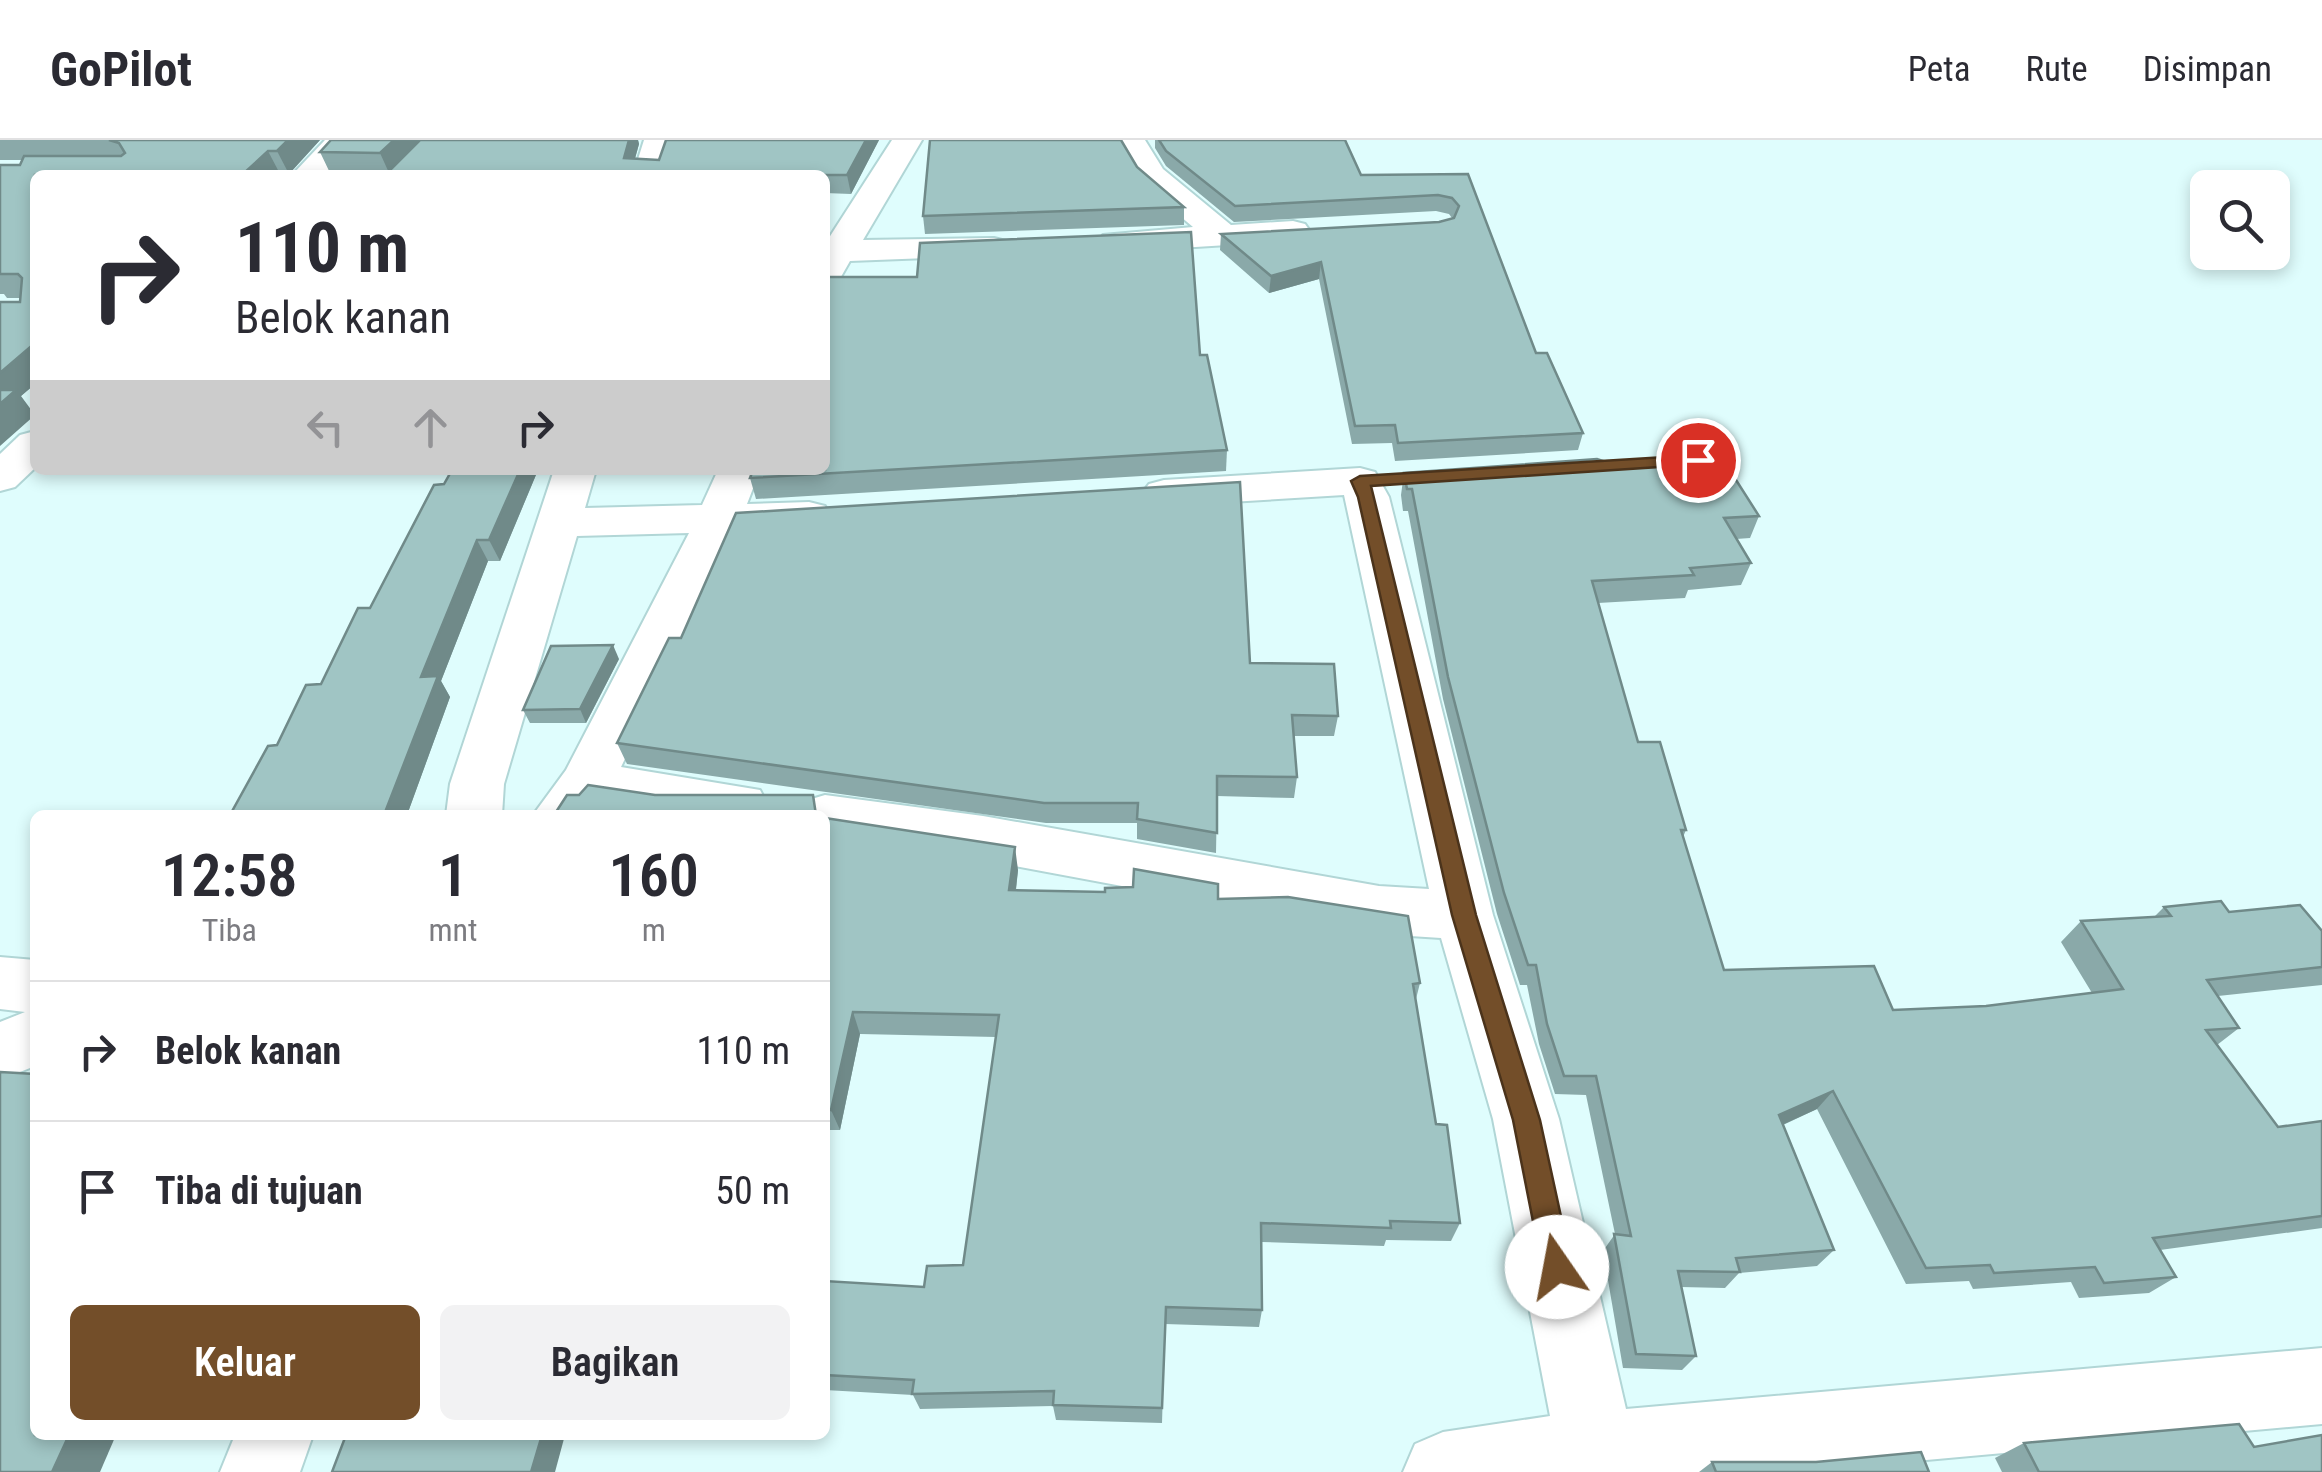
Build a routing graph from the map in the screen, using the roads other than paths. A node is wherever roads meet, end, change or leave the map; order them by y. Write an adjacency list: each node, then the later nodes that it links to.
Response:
1 (342, 140): 5 (street)
2 (659, 140): 6 (street)
3 (907, 140): 11 (street)
4 (1130, 140): 8 (street)
5 (313, 170)
6 (650, 170)
7 (1319, 230): 8 (street)
8 (1214, 235): 9 (street)
9 (1085, 244)
10 (1026, 247): 11 (street)
11 (831, 263)
12 (30, 449): 15 (street)
13 (574, 475): 19 (street)
14 (736, 475): 18 (street)
15 (0, 478)
16 (1114, 496): 24 (street)
17 (856, 513): 18 (street)
18 (718, 520): 19 (street); 20 (street)
19 (561, 523): 21 (street)
20 (574, 799): 22 (street)
21 (474, 810)
22 (739, 810)
23 (830, 817): 24 (street)
24 (1425, 913): 31 (street)
25 (0, 984): 26 (street)
26 (30, 986)
27 (30, 1038): 28 (street)
28 (0, 1052)
29 (2322, 1386): 31 (street)
30 (272, 1440): 33 (street)
31 (1582, 1459): 32 (street)
32 (1456, 1470)
33 (260, 1472)

